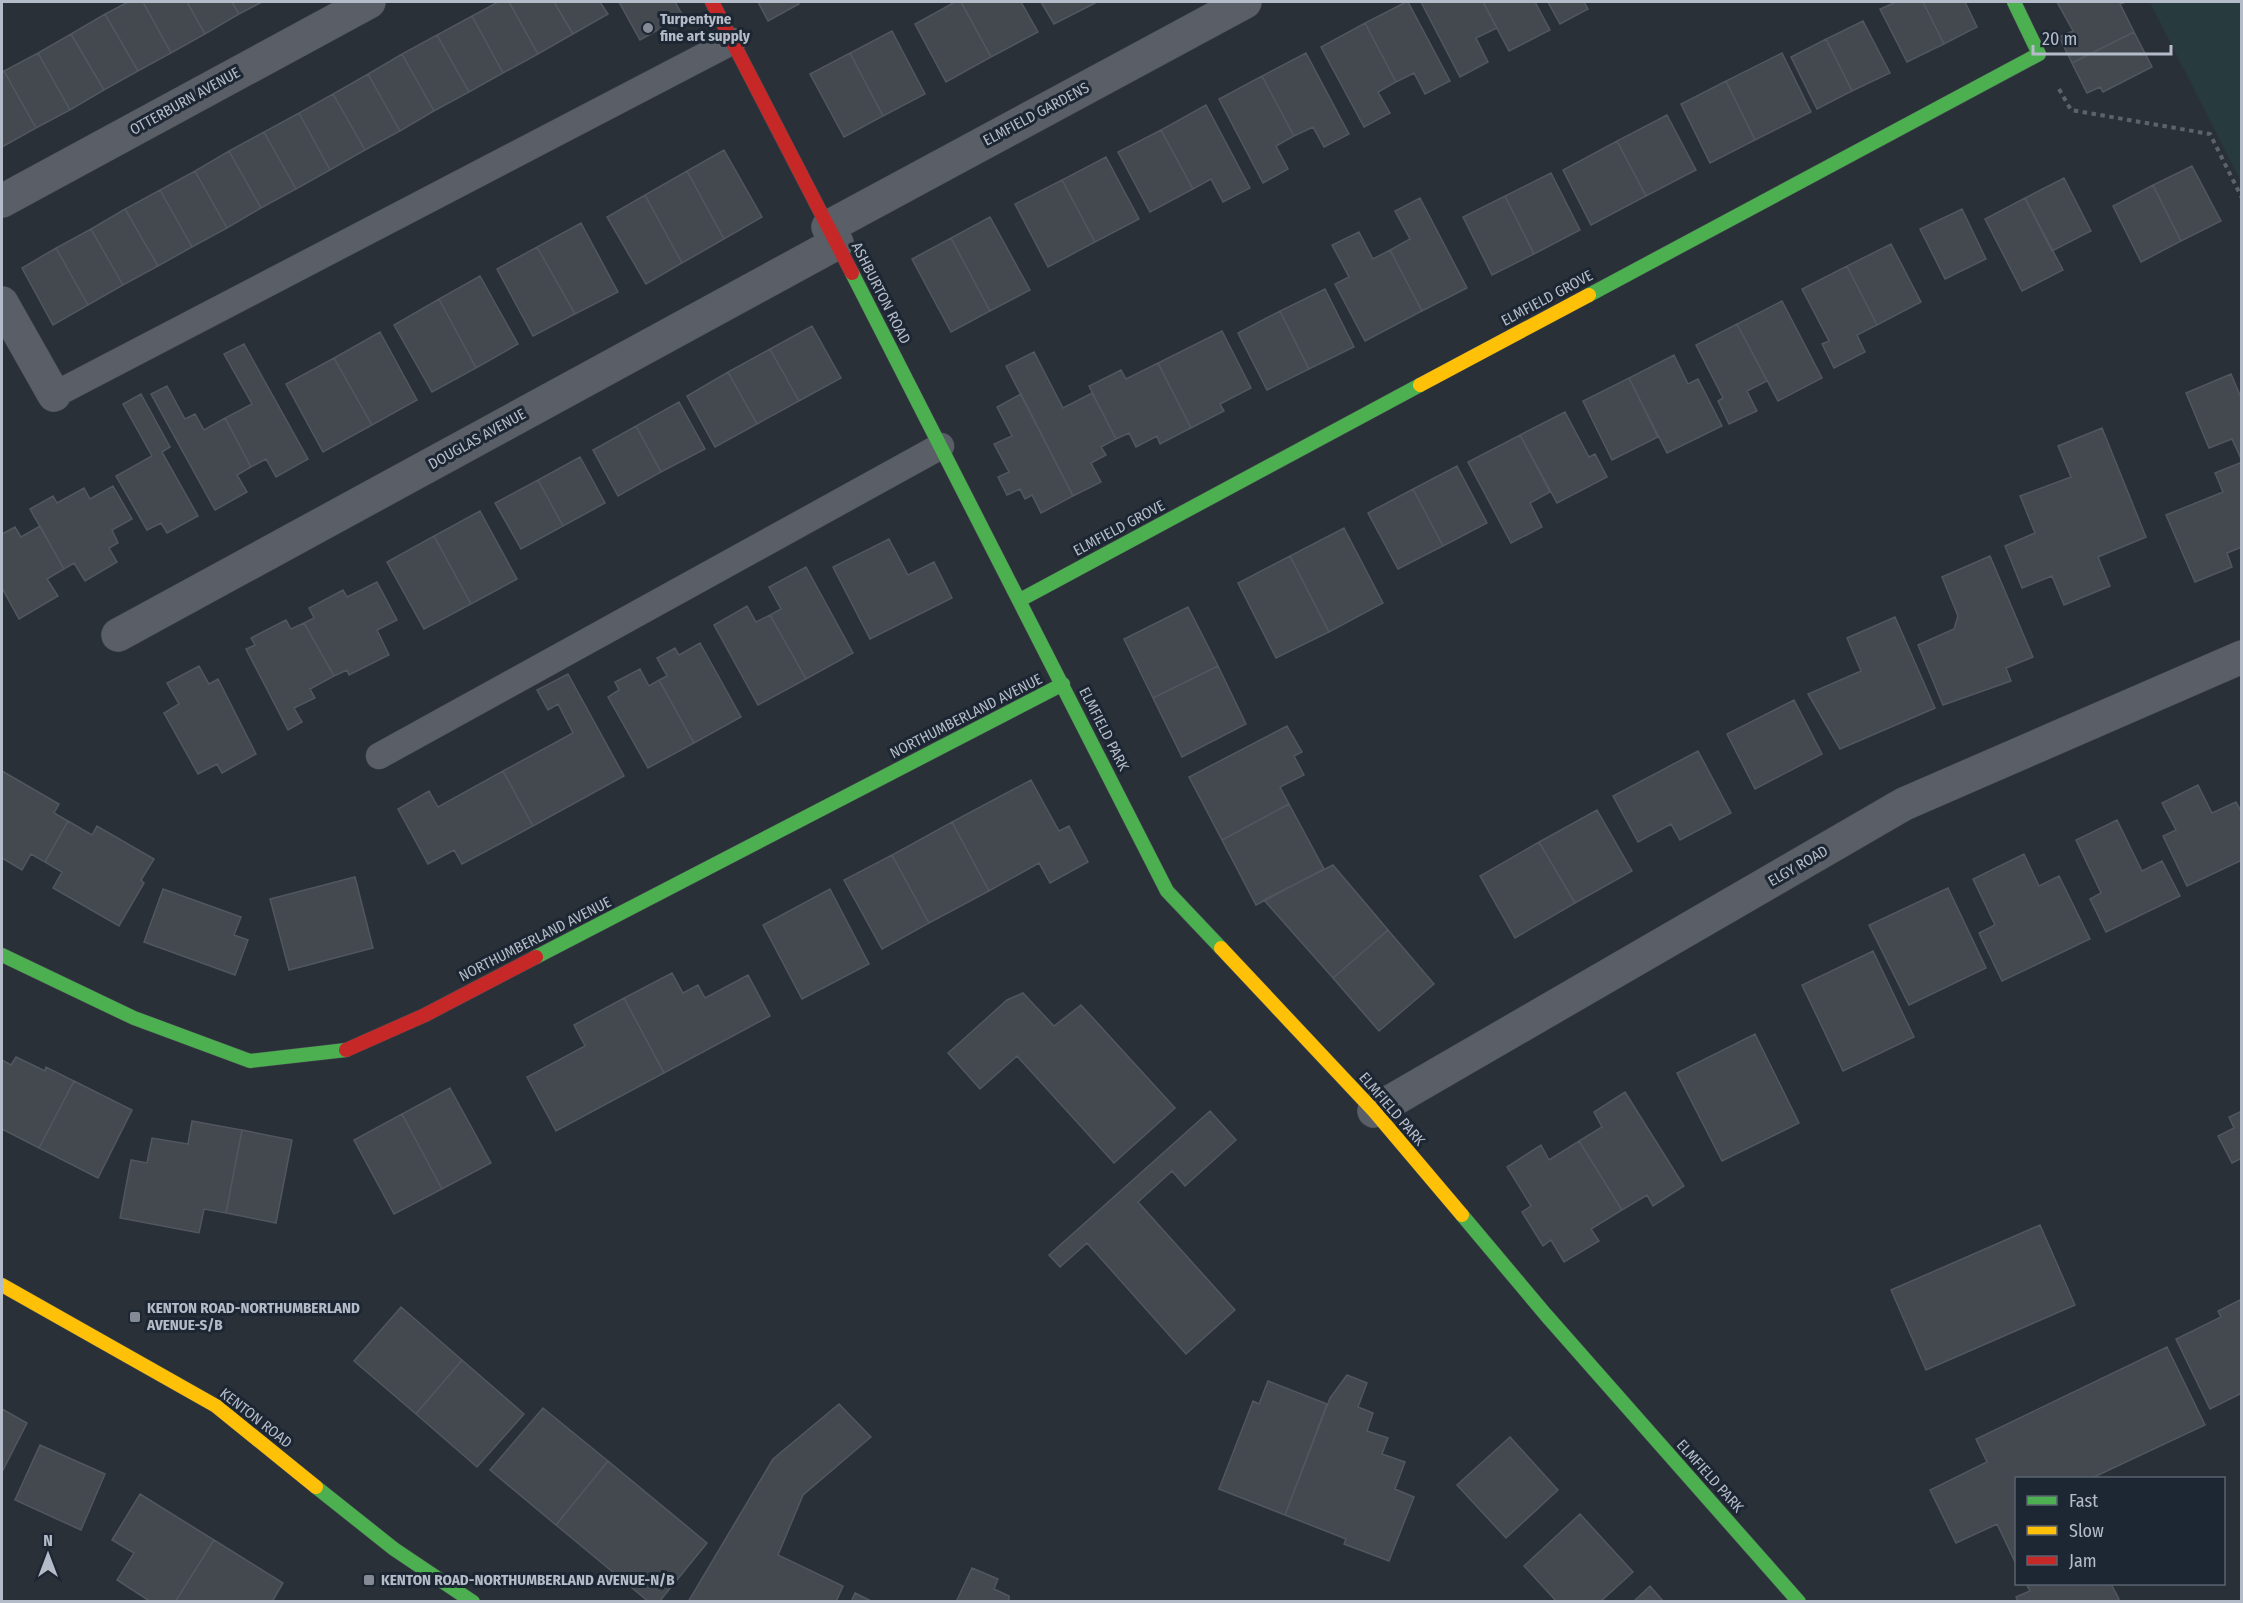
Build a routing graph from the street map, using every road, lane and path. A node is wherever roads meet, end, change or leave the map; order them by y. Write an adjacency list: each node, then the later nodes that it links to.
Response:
1 (369, 2): 8 (street, OTTERBURN AVENUE)
2 (712, 2): 5 (street, ASHBURTON ROAD)
3 (1245, 2): 9 (street, ELMFIELD GARDENS)
4 (2014, 2): 6 (street)
5 (733, 41): 9 (street, ASHBURTON ROAD); 11 (lane)
6 (2039, 54): 7 (path); 13 (street, ELMFIELD GROVE)
7 (2241, 198)
8 (2, 201)
9 (832, 235): 12 (street, ASHBURTON ROAD); 14 (street, DOUGLAS AVENUE)
10 (2, 303): 11 (street)
11 (54, 395)
12 (941, 446): 13 (street, ASHBURTON ROAD); 17 (lane)
13 (1020, 600): 16 (street, ELMFIELD PARK)
14 (118, 635)
15 (2241, 657): 19 (street, ELGY ROAD)
16 (1063, 684): 18 (street, NORTHUMBERLAND AVENUE); 19 (street, ELMFIELD PARK)
17 (379, 756)
18 (2, 955)
19 (1374, 1111): 22 (street, ELMFIELD PARK)
20 (2, 1286): 21 (street, KENTON ROAD)
21 (473, 1602)
22 (1799, 1602)

